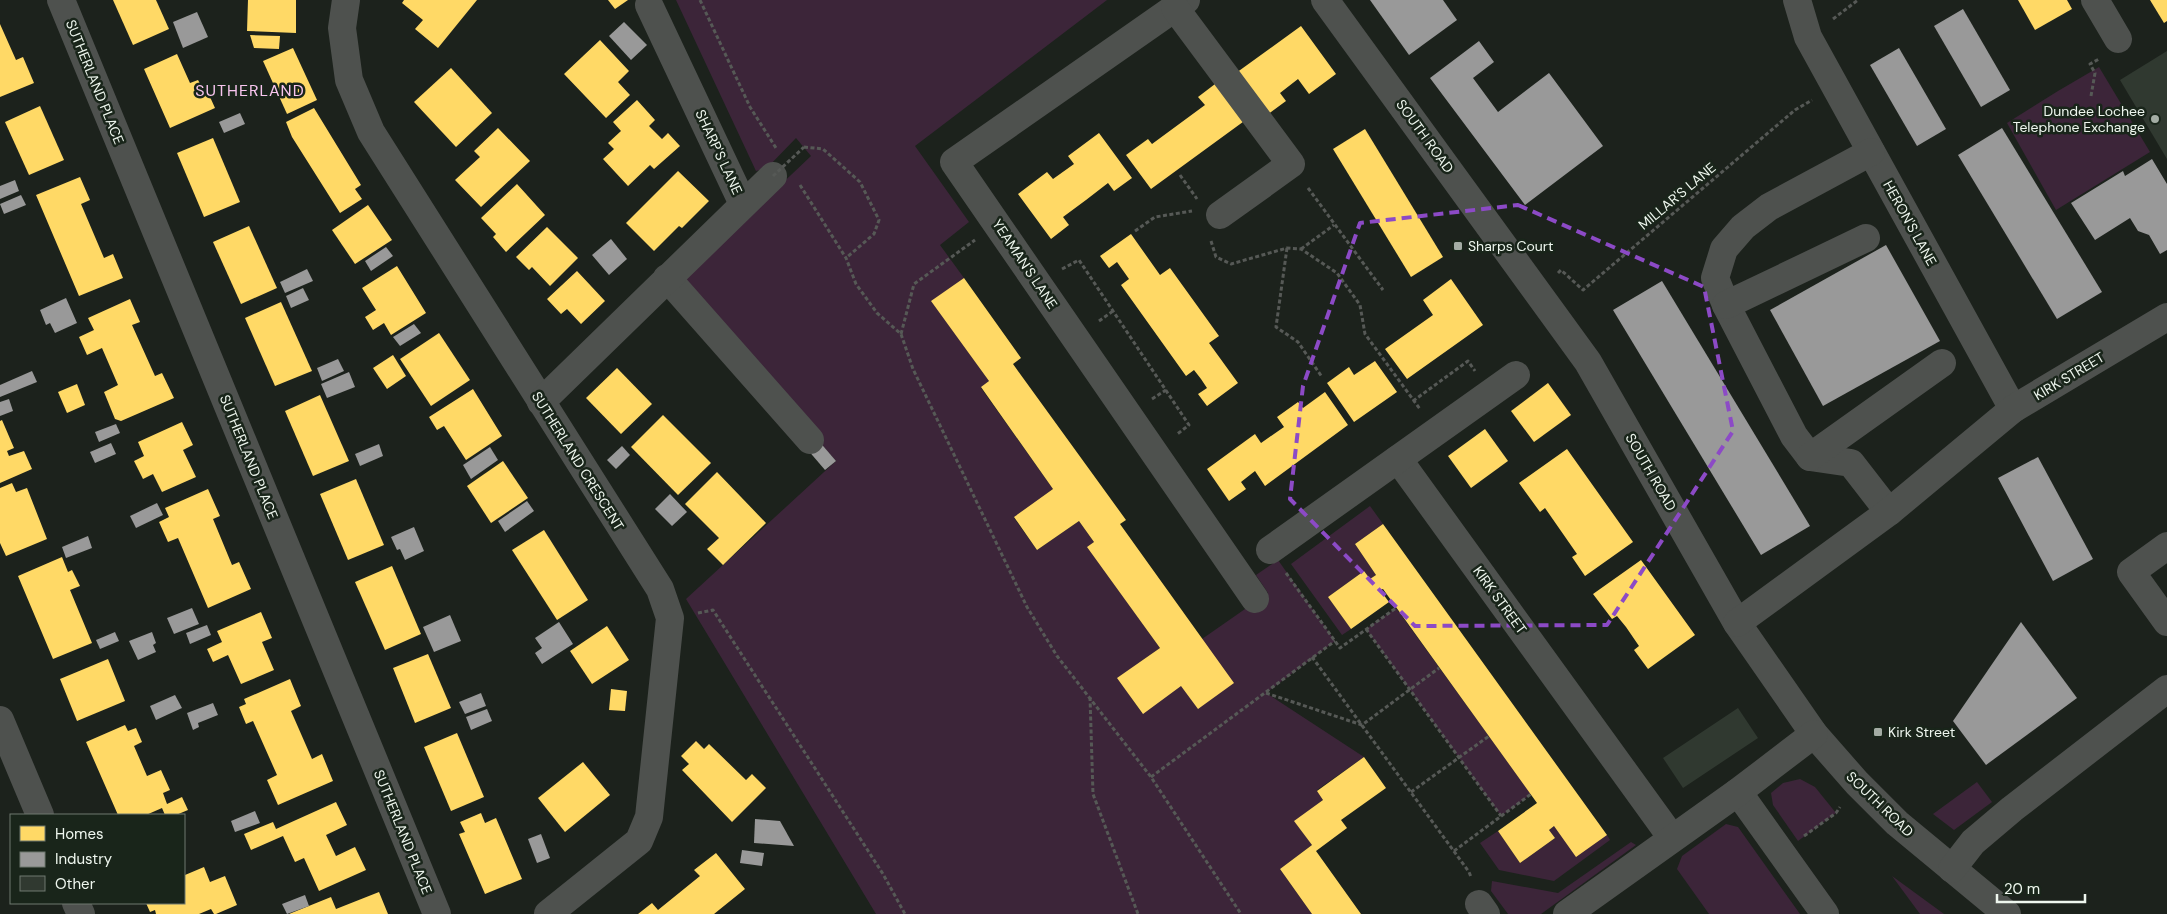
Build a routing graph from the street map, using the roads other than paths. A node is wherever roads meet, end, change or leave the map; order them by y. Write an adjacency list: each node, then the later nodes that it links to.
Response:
1 (61, 0): 37 (street, SUTHERLAND PLACE)
2 (346, 0): 19 (street, SUTHERLAND CRESCENT)
3 (1325, 0): 29 (street, SOUTH ROAD)
4 (1797, 0): 9 (street, HERON'S LANE)
5 (2095, 0): 8 (street)
6 (1180, 4): 12 (street); 27 (street, YEAMAN'S LANE)
7 (649, 5): 11 (street, SHARP'S LANE)
8 (2118, 39)
9 (1871, 152): 15 (street); 20 (street, HERON'S LANE)
10 (785, 170): 11 (street)
11 (743, 204): 14 (street, SHARP'S LANE)
12 (1207, 217)
13 (1866, 238): 15 (street)
14 (667, 278): 19 (street, SHARP'S LANE); 21 (street)
15 (1726, 305): 22 (street)
16 (2167, 317): 20 (street, KIRK STREET)
17 (1942, 363): 22 (street)
18 (1516, 375): 23 (street)
19 (541, 402): 38 (street, SUTHERLAND CRESCENT)
20 (2013, 409): 24 (street, KIRK STREET)
21 (810, 440)
22 (1810, 457): 24 (street)
23 (1398, 459): 26 (street); 35 (street, KIRK STREET)
24 (1889, 512): 29 (street, KIRK STREET)
25 (2167, 546): 28 (street)
26 (1270, 550)
27 (1255, 599)
28 (2167, 622)
29 (1737, 623): 32 (street, SOUTH ROAD)
30 (2167, 689): 36 (street)
31 (0, 720): 34 (street)
32 (1814, 734): 33 (street); 36 (street, SOUTH ROAD)
33 (1738, 792): 35 (street); 40 (street)
34 (40, 814)
35 (1672, 838): 39 (street)
36 (1952, 869): 41 (street, SOUTH ROAD)
37 (436, 914)
38 (548, 914)
39 (1567, 914)
40 (1825, 914)
41 (2008, 914)

